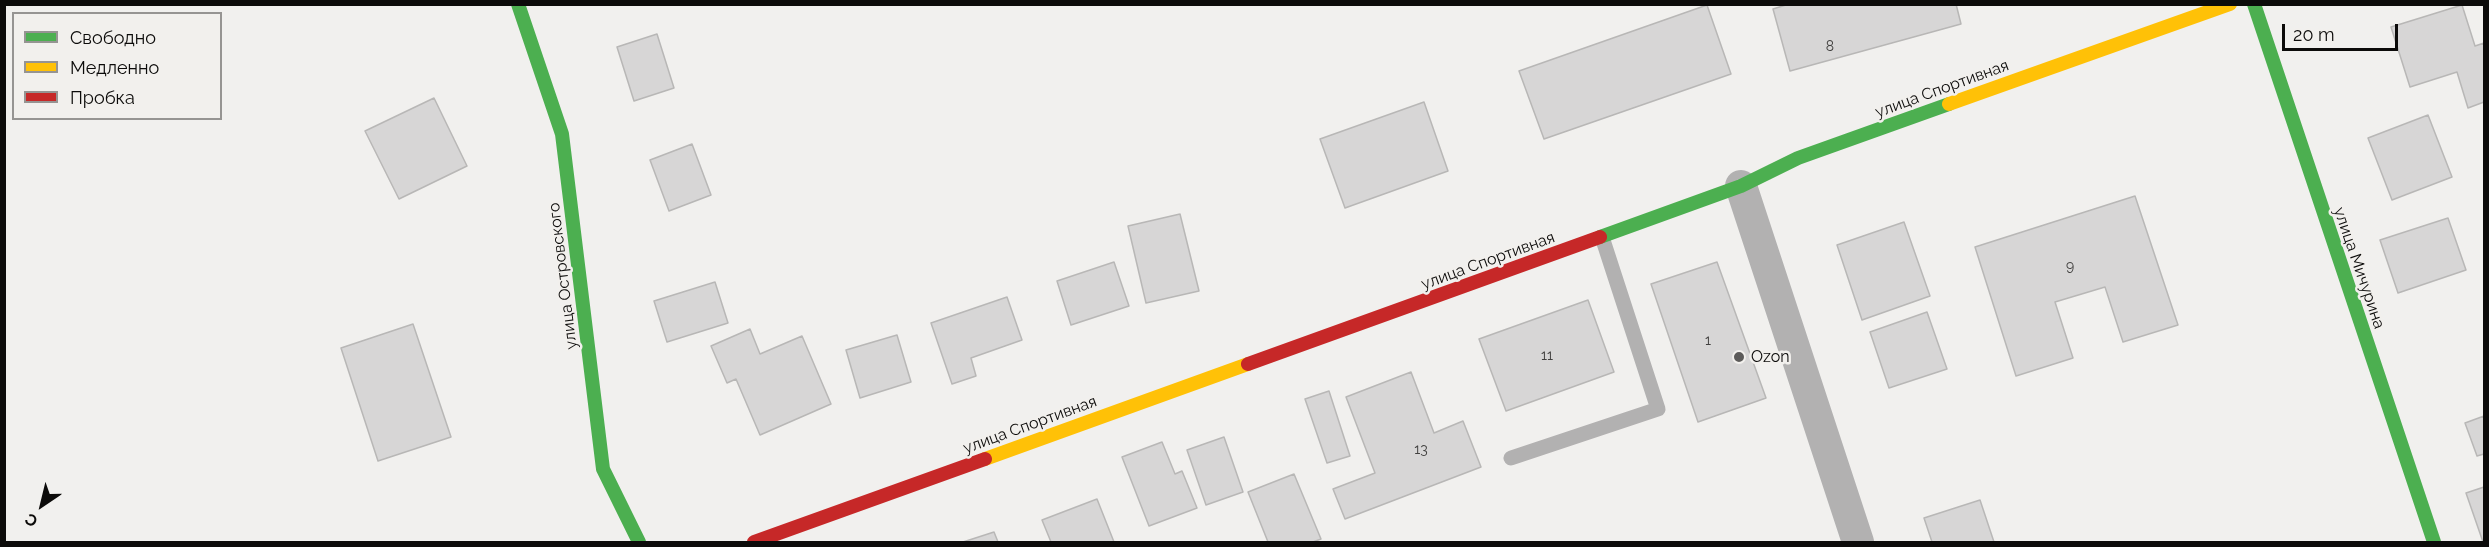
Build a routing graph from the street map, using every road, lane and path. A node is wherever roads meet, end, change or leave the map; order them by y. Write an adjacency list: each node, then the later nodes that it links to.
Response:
1 (518, 4): 7 (street, улица Островского)
2 (2230, 4): 4 (street, улица Спортивная)
3 (2254, 4): 10 (street, улица Мичурина)
4 (1740, 186): 5 (street, улица Спортивная); 9 (street)
5 (1602, 237): 6 (lane); 8 (street, улица Спортивная)
6 (1511, 458)
7 (639, 543)
8 (754, 543)
9 (1858, 543)
10 (2434, 543)

